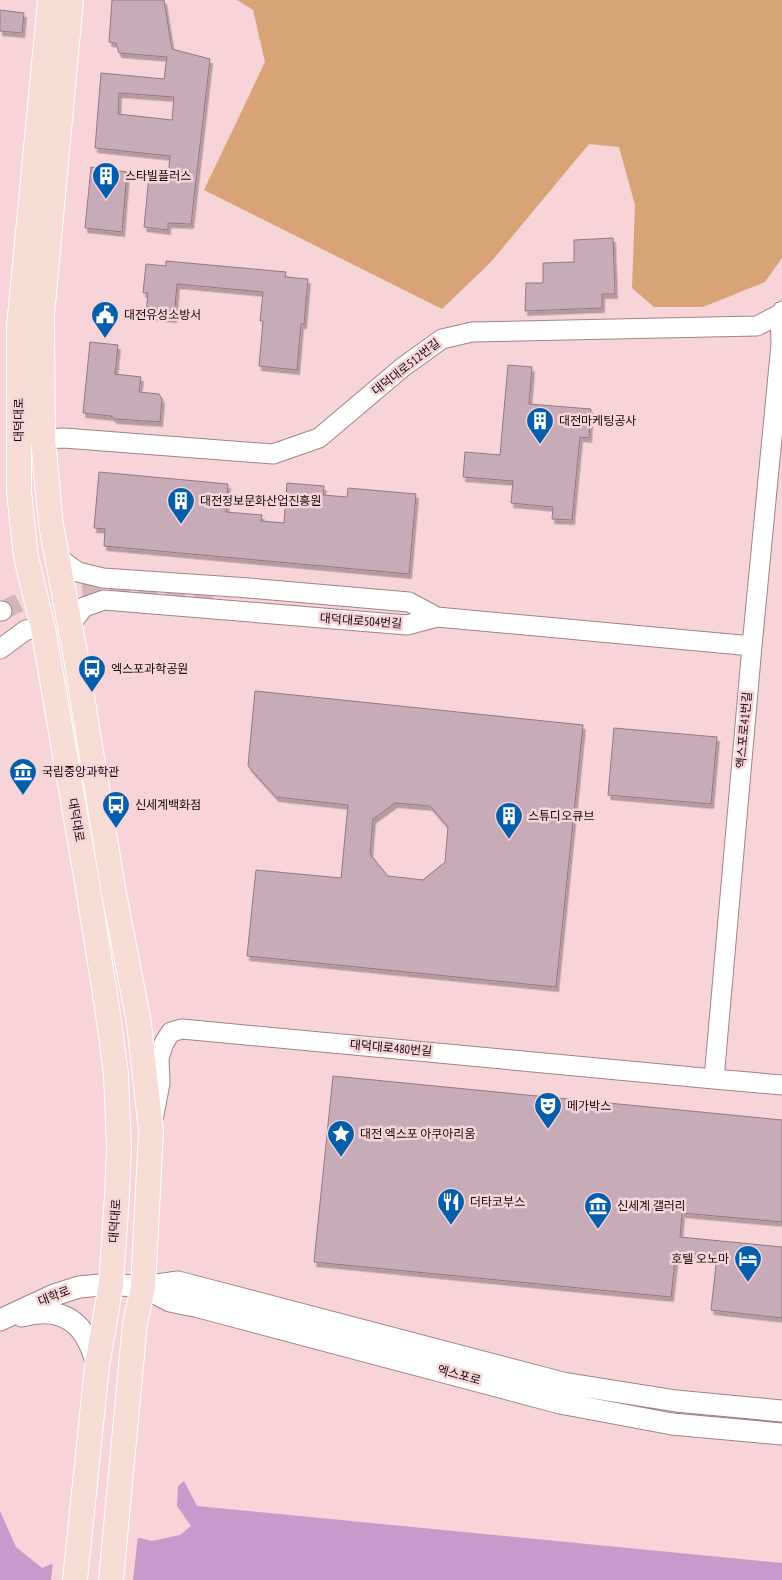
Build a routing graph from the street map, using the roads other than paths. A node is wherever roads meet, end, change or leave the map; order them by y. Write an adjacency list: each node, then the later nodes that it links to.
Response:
1 (50, 0): 10 (main road, 대덕대로)
2 (70, 0): 4 (main road, 대덕대로)
3 (781, 313): 4 (street, 대덕대로512번길); 11 (street, 엑스포로41번길)
4 (43, 439): 5 (main road, 대덕대로)
5 (57, 557): 6 (street); 9 (main road, 대덕대로)
6 (202, 585): 7 (street); 8 (street)
7 (209, 604): 8 (street); 9 (street)
8 (437, 618): 11 (street)
9 (70, 625): 15 (main road, 대덕대로)
10 (43, 628): 12 (street); 16 (main road, 대덕대로)
11 (752, 646): 13 (street, 엑스포로41번길)
12 (0, 648)
13 (714, 1078): 14 (street); 15 (street, 대덕대로480번길)
14 (782, 1085)
15 (151, 1131): 17 (main road, 대덕대로)
16 (111, 1284): 17 (main road, 엑스포로); 18 (main road, 대학로); 19 (main road, 대덕대로)
17 (143, 1287): 20 (main road, 엑스포로); 21 (main road, 엑스포로); 23 (main road, 대덕대로)
18 (0, 1321): 19 (main road)
19 (97, 1366): 22 (main road, 대덕대로)
20 (782, 1411)
21 (782, 1434)
22 (75, 1580)
23 (111, 1580)

